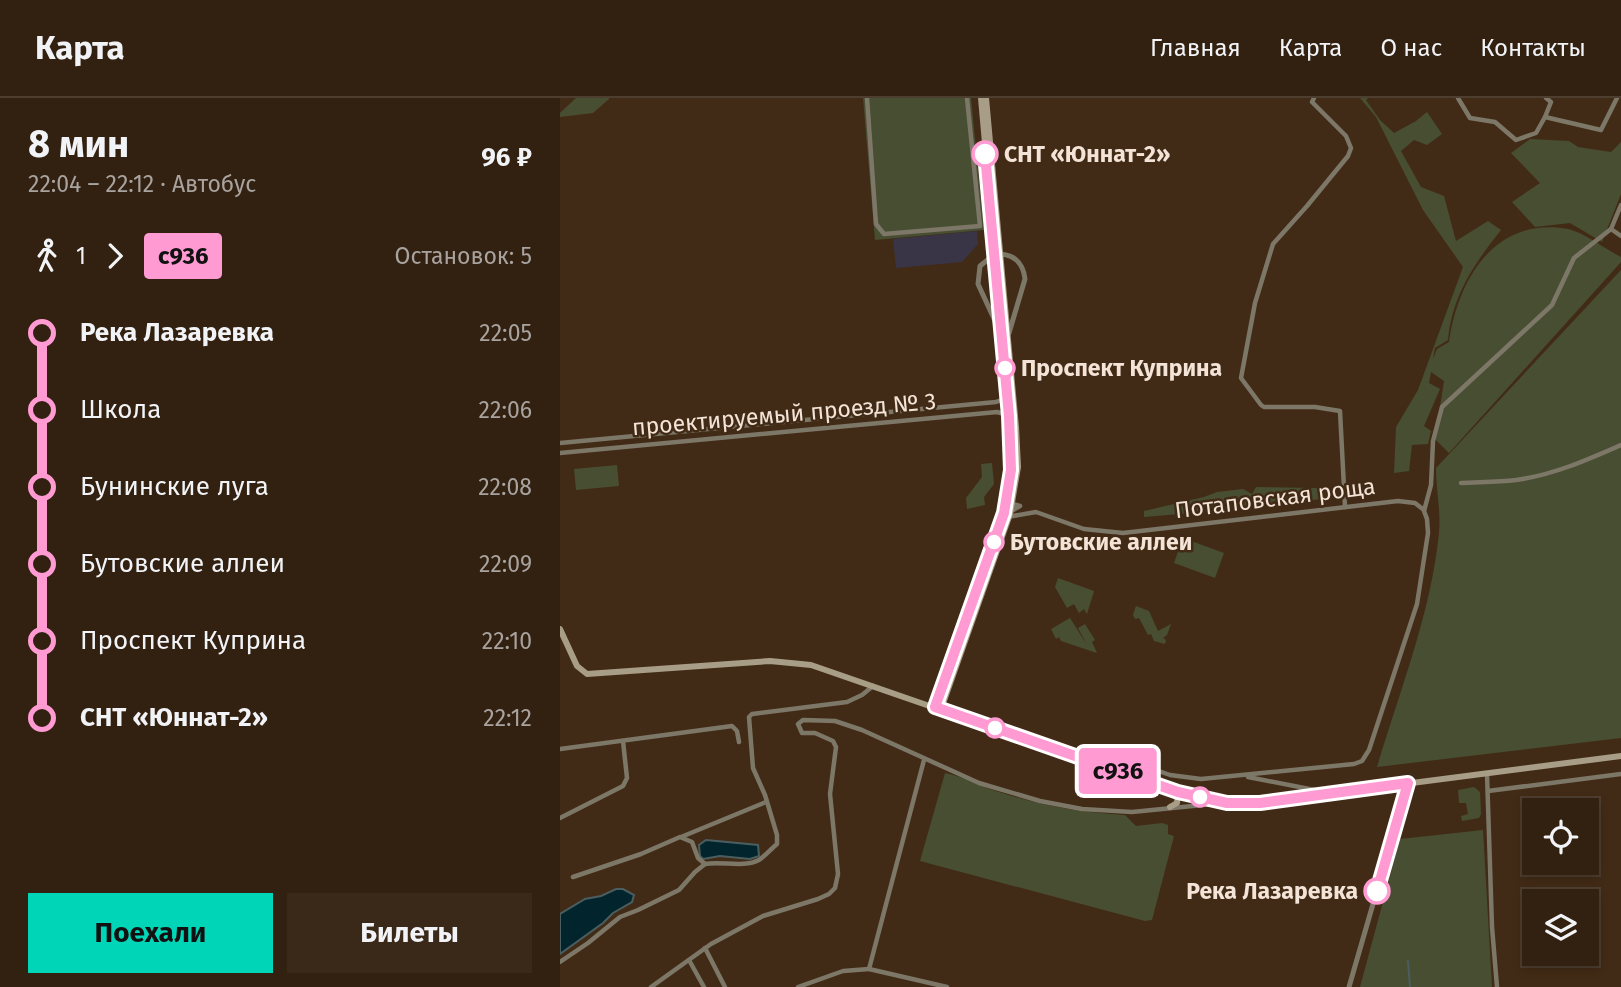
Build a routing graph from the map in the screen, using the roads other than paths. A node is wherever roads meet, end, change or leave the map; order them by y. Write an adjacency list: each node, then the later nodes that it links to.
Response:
1 (867, 98): 2 (street)
2 (967, 98)
3 (981, 98): 13 (main road)
4 (986, 98): 13 (main road)
5 (1314, 98): 22 (street)
6 (1458, 98): 9 (street)
7 (1546, 98): 9 (street)
8 (1617, 98): 9 (street)
9 (1545, 117)
10 (1621, 205): 11 (street)
11 (1611, 229): 12 (street); 23 (street)
12 (1621, 236)
13 (998, 254): 14 (main road); 14 (street); 14 (street)
14 (1005, 336): 15 (main road); 21 (main road)
15 (1007, 392): 16 (main road); 17 (street, проектируемый проезд № 3)
16 (1009, 416): 19 (street, проектируемый проезд № 3); 21 (main road)
17 (560, 443)
18 (1621, 445): 20 (street)
19 (560, 453)
20 (1461, 483)
21 (1010, 502): 22 (street, Потаповская роща); 26 (main road)
22 (1345, 507): 23 (street, Потаповская роща)
23 (1424, 511): 33 (street)
24 (560, 629): 25 (main road)
25 (873, 686): 26 (main road); 42 (street)
26 (938, 708): 30 (main road)
27 (622, 741): 28 (street); 29 (street); 45 (street)
28 (738, 743)
29 (560, 748)
30 (1072, 755): 36 (street); 40 (main road)
31 (1621, 756): 34 (main road)
32 (924, 760): 44 (street); 49 (street); 52 (street)
33 (1275, 772): 36 (street); 37 (street)
34 (1487, 774): 38 (main road); 39 (street)
35 (1621, 774): 39 (street)
36 (1240, 775): 37 (street)
37 (1275, 782): 41 (street)
38 (1408, 783): 41 (main road); 59 (street)
39 (1488, 791): 60 (street)
40 (1178, 792): 43 (main road); 44 (main road)
41 (1343, 792): 43 (main road)
42 (766, 802): 46 (street); 47 (street)
43 (1227, 803): 44 (street)
44 (1170, 807)
45 (560, 818)
46 (680, 837): 47 (street); 48 (street)
47 (705, 864): 51 (street)
48 (573, 877)
49 (705, 948): 50 (street); 56 (street)
50 (689, 960): 54 (street); 55 (street)
51 (560, 962)
52 (869, 969): 53 (street); 57 (street)
53 (932, 985): 58 (street)
54 (651, 987)
55 (704, 987)
56 (725, 987)
57 (798, 987)
58 (947, 987)
59 (1349, 987)
60 (1497, 987)

